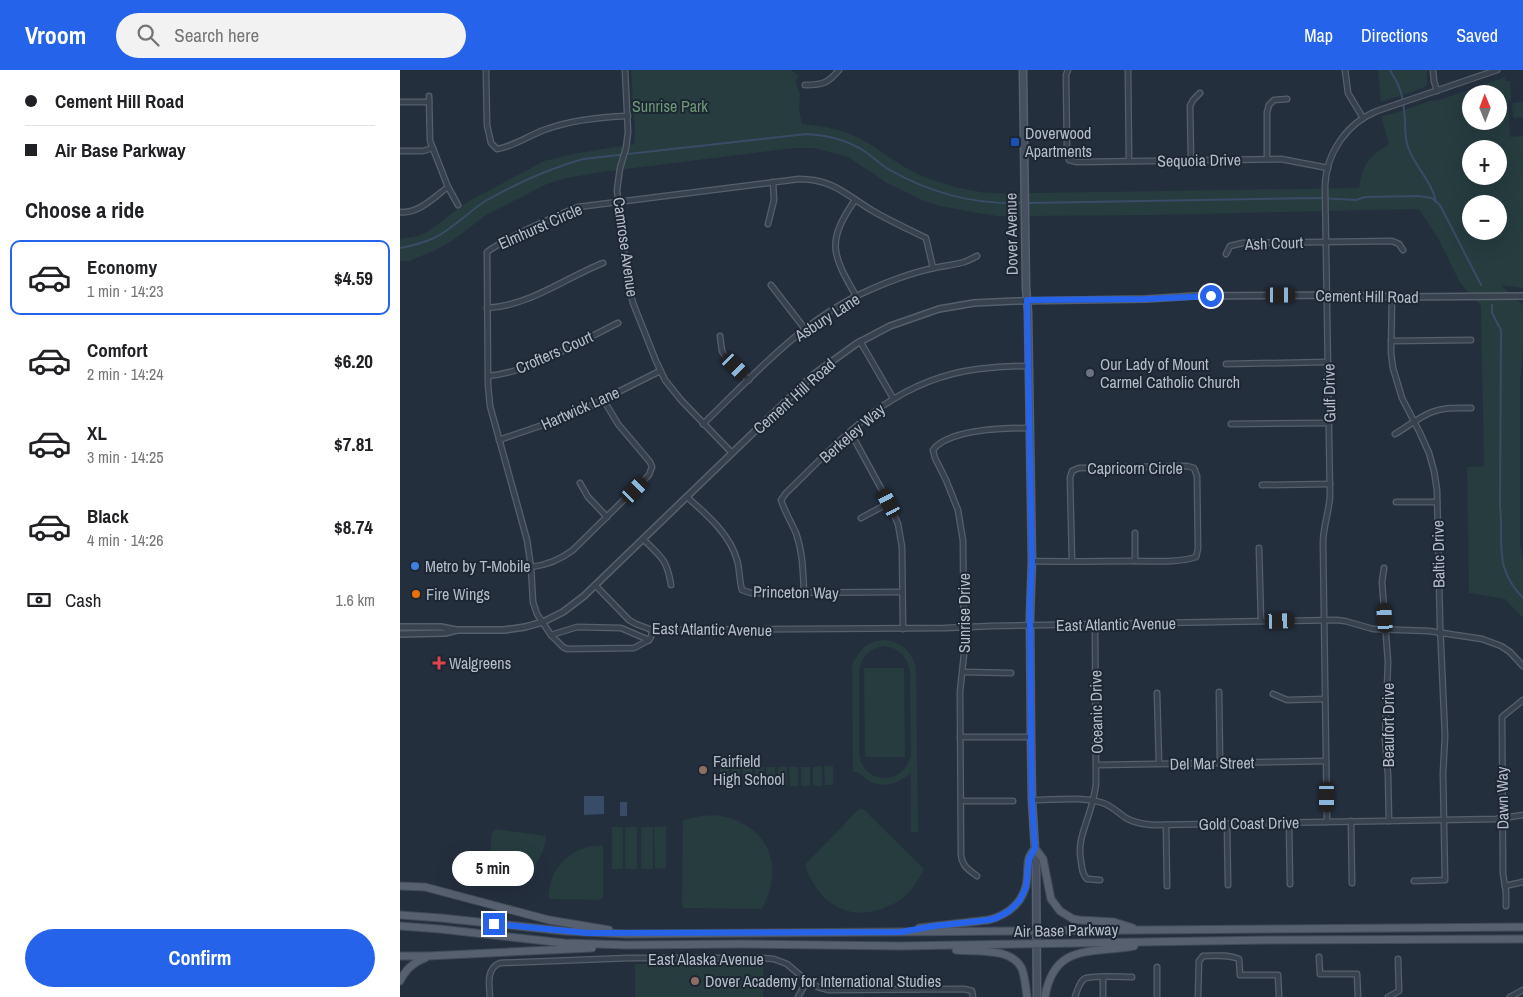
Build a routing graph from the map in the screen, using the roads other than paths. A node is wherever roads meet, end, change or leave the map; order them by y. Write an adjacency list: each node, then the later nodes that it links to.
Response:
1 (486, 70): 15 (street)
2 (625, 70): 15 (street, Camrose Avenue)
3 (840, 70): 10 (street)
4 (1023, 70): 41 (main road, Dover Avenue)
5 (1068, 70): 21 (street, Sequoia Drive)
6 (1128, 70): 21 (street)
7 (1345, 70): 16 (street)
8 (1433, 70): 11 (street)
9 (1497, 70): 11 (street, Gulf Drive)
10 (805, 85)
11 (1437, 91): 16 (street, Gulf Drive)
12 (1200, 93): 20 (street)
13 (1287, 100): 19 (street)
14 (400, 102): 17 (street)
15 (628, 116): 26 (street, Camrose Avenue)
16 (1363, 118): 22 (street, Gulf Drive)
17 (433, 148): 18 (street); 24 (street)
18 (400, 151)
19 (1267, 159): 20 (street, Sequoia Drive); 22 (street, Sequoia Drive)
20 (1191, 160): 21 (street, Sequoia Drive)
21 (1130, 161)
22 (1328, 168): 30 (street, Gulf Drive)
23 (773, 182): 25 (street, Elmhurst Circle); 26 (street, Elmhurst Circle); 29 (street)
24 (448, 187): 27 (street); 28 (street)
25 (855, 200): 35 (street, Elmhurst Circle); 38 (street)
26 (618, 201): 42 (street, Elmhurst Circle); 52 (street, Camrose Avenue)
27 (458, 205)
28 (400, 212)
29 (768, 224)
30 (1326, 242): 31 (street); 32 (street, Ash Court); 37 (street, Gulf Drive)
31 (1403, 250)
32 (1226, 254)
33 (978, 256): 35 (street, Asbury Lane)
34 (604, 263): 42 (street)
35 (933, 268): 38 (street, Asbury Lane)
36 (771, 285): 44 (street)
37 (1328, 295): 39 (street, Cement Hill Road); 41 (street, Cement Hill Road); 49 (street, Gulf Drive)
38 (856, 296): 44 (street, Asbury Lane)
39 (1392, 296): 40 (street, Cement Hill Road); 48 (street, Baltic Drive)
40 (1523, 296)
41 (1027, 300): 47 (street, Cement Hill Road); 51 (main road, Dover Avenue)
42 (487, 308): 53 (street, Elmhurst Circle)
43 (618, 323): 53 (street, Crofters Court)
44 (804, 329): 54 (street, Asbury Lane)
45 (720, 336): 54 (street)
46 (1471, 340): 48 (street)
47 (860, 341): 55 (street); 66 (street, Cement Hill Road)
48 (1391, 341): 58 (street, Baltic Drive)
49 (1328, 362): 50 (street); 59 (street, Gulf Drive)
50 (1226, 364)
51 (1028, 366): 55 (street, Berkeley Way); 62 (main road, Dover Avenue)
52 (660, 371): 56 (street, Hartwick Lane); 60 (street, Camrose Avenue)
53 (488, 376): 65 (street, Elmhurst Circle)
54 (749, 380): 60 (street, Asbury Lane)
55 (893, 398): 63 (street, Berkeley Way)
56 (603, 399): 65 (street, Hartwick Lane); 74 (street)
57 (1472, 408): 58 (street)
58 (1414, 422): 64 (street); 72 (street, Baltic Drive)
59 (1329, 423): 61 (street); 68 (street, Gulf Drive)
60 (703, 424): 66 (street, Camrose Avenue)
61 (1231, 424)
62 (1029, 428): 81 (main road, Dover Avenue); 94 (street, Sunrise Drive)
63 (848, 433): 73 (street); 87 (street, Berkeley Way)
64 (1395, 434)
65 (499, 440): 82 (street, Elmhurst Circle)
66 (732, 453): 70 (street, Cement Hill Road)
67 (580, 483): 74 (street)
68 (1330, 484): 69 (street); 88 (street, Gulf Drive)
69 (1262, 485)
70 (687, 497): 77 (street, Cement Hill Road); 87 (street, Princeton Way)
71 (1396, 502): 72 (street)
72 (1437, 502): 99 (street, Baltic Drive)
73 (889, 503): 75 (street); 86 (street)
74 (607, 517): 82 (street)
75 (861, 518)
76 (1135, 533): 80 (street)
77 (643, 539): 84 (street); 85 (street, Cement Hill Road)
78 (1260, 548): 90 (street)
79 (1072, 561): 80 (street, Capricorn Circle); 80 (street, Capricorn Circle); 81 (street, Capricorn Circle)
80 (1135, 561)
81 (1032, 562): 92 (main road, Dover Avenue)
82 (531, 567): 89 (street, Elmhurst Circle)
83 (1384, 568): 98 (street, Beaufort Drive)
84 (671, 585)
85 (595, 586): 89 (street, Cement Hill Road); 97 (street, East Atlantic Avenue)
86 (902, 592): 87 (street, Princeton Way); 95 (street)
87 (804, 593)
88 (1324, 620): 90 (street, East Atlantic Avenue); 98 (street, East Atlantic Avenue); 109 (street, Gulf Drive)
89 (543, 622): 96 (street, Cement Hill Road); 101 (street, Elmhurst Circle)
90 (1261, 622): 91 (street, East Atlantic Avenue)
91 (1094, 624): 92 (street, East Atlantic Avenue); 116 (street, Oceanic Drive)
92 (1030, 625): 94 (street, East Atlantic Avenue); 111 (main road, Dover Avenue)
93 (400, 627): 96 (street, Cement Hill Road)
94 (964, 628): 95 (street, East Atlantic Avenue); 104 (street, Sunrise Drive)
95 (903, 629): 97 (street, East Atlantic Avenue)
96 (457, 630): 100 (street, Cement Hill Road)
97 (652, 630): 102 (street)
98 (1386, 630): 99 (street, East Atlantic Avenue); 124 (street, Beaufort Drive)
99 (1440, 632): 103 (street, East Atlantic Avenue); 123 (street, Baltic Drive)
100 (400, 634)
101 (551, 635): 102 (street); 102 (street, Elmhurst Circle)
102 (649, 640)
103 (1523, 666)
104 (963, 672): 105 (street); 112 (street, Sunrise Drive)
105 (1011, 673)
106 (1158, 692): 115 (street)
107 (1219, 692): 114 (street)
108 (1274, 694): 109 (street)
109 (1325, 699): 113 (street, Gulf Drive)
110 (1523, 700): 122 (street, Dawn Way)
111 (1031, 736): 112 (street); 117 (main road, Dover Avenue)
112 (960, 737): 119 (street, Sunrise Drive)
113 (1326, 761): 114 (street, Del Mar Street); 125 (street, Gulf Drive)
114 (1220, 762): 115 (street, Del Mar Street)
115 (1159, 764): 116 (street, Del Mar Street)
116 (1097, 765): 118 (street, Oceanic Drive)
117 (1032, 800): 118 (street, Gold Coast Drive); 130 (main road, Dover Avenue)
118 (1093, 800): 129 (street, Gold Coast Drive); 132 (street, Oceanic Drive)
119 (960, 801): 120 (street); 131 (street, Sunrise Drive)
120 (1013, 801)
121 (1523, 815): 122 (street, Gold Coast Drive)
122 (1502, 818): 123 (street, Gold Coast Drive); 140 (street, Dawn Way)
123 (1444, 820): 124 (street, Gold Coast Drive); 133 (street, Baltic Drive)
124 (1389, 821): 126 (street, Gold Coast Drive)
125 (1327, 822): 126 (street, Gold Coast Drive); 127 (street, Gold Coast Drive)
126 (1351, 822): 135 (street)
127 (1289, 823): 128 (street, Gold Coast Drive); 137 (street)
128 (1227, 824): 129 (street, Gold Coast Drive); 136 (street)
129 (1166, 825): 139 (street)
130 (1035, 848): 145 (main road); 146 (main road, Dover Avenue); 147 (main road)
131 (977, 876)
132 (1100, 880)
133 (1414, 881)
134 (1523, 882): 140 (street)
135 (1352, 883)
136 (1228, 884)
137 (1290, 884)
138 (400, 886): 148 (main road)
139 (1167, 886)
140 (1505, 886): 141 (street, Dawn Way)
141 (1506, 906)
142 (400, 915): 148 (main road, Air Base Parkway)
143 (400, 926): 151 (main road, Air Base Parkway)
144 (1523, 927): 145 (main road, Air Base Parkway)
145 (1139, 930): 146 (main road, Air Base Parkway)
146 (1037, 931): 147 (main road, Air Base Parkway); 152 (main road, Dover Avenue)
147 (901, 932): 148 (main road, Air Base Parkway)
148 (627, 934)
149 (1523, 939): 150 (main road, Air Base Parkway)
150 (1154, 942): 152 (main road, Air Base Parkway); 169 (main road)
151 (627, 945): 153 (main road, Air Base Parkway); 155 (main road)
152 (1036, 945): 153 (main road, Air Base Parkway); 168 (main road, Dover Avenue)
153 (938, 946): 167 (main road)
154 (400, 956): 155 (main road)
155 (428, 956): 161 (main road)
156 (1319, 957): 175 (street)
157 (1398, 959): 176 (street)
158 (1157, 967): 172 (street)
159 (1132, 977): 160 (street)
160 (1103, 978): 170 (street); 171 (street)
161 (400, 981)
162 (807, 981): 164 (street, East Alaska Avenue); 165 (street); 166 (street, East Alaska Avenue)
163 (1523, 990): 177 (street)
164 (490, 997)
165 (798, 997)
166 (974, 997)
167 (1027, 997)
168 (1037, 997)
169 (1045, 997)
170 (1075, 997)
171 (1103, 997)
172 (1157, 997)
173 (1198, 997): 174 (street)
174 (1279, 997)
175 (1358, 997)
176 (1388, 997)
177 (1510, 997)

